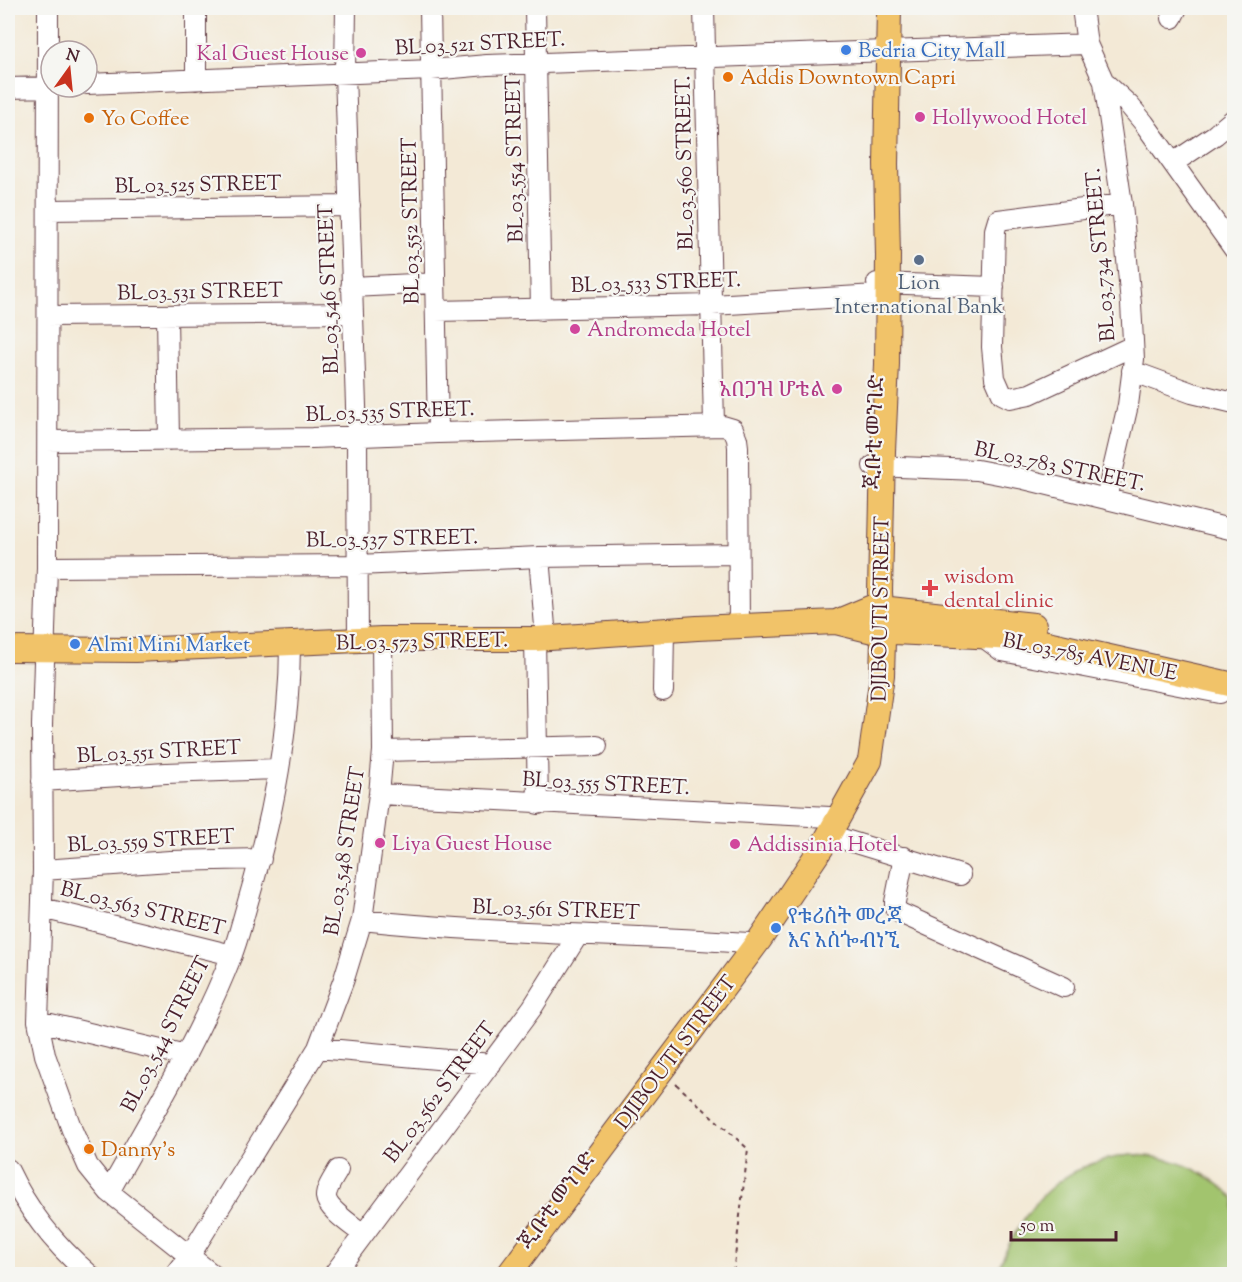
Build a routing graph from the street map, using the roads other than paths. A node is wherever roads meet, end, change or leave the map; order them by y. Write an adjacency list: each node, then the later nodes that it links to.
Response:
1 (48, 8): 10 (street)
2 (196, 8): 17 (street)
3 (345, 8): 16 (street, BL_03_546 STREET)
4 (430, 8): 15 (street, BL_03_552 STREET)
5 (535, 8): 14 (street, BL_03_554 STREET)
6 (704, 8): 13 (street, BL_03_560 STREET.)
7 (877, 8): 12 (main road)
8 (889, 8): 12 (main road)
9 (1083, 8): 11 (street, BL_03_734 STREET.)
10 (48, 39)
11 (1088, 44): 12 (street, BL_03_521 STREET.); 18 (street, BL_03_734 STREET.)
12 (883, 52): 13 (street, BL_03_521 STREET.); 31 (main road)
13 (706, 57): 14 (street, BL_03_521 STREET.); 33 (street, BL_03_560 STREET.)
14 (537, 64): 15 (street, BL_03_521 STREET.); 34 (street, BL_03_554 STREET)
15 (431, 70): 16 (street, BL_03_521 STREET.); 29 (street, BL_03_552 STREET)
16 (345, 73): 17 (street, BL_03_521 STREET.); 26 (street, BL_03_546 STREET)
17 (196, 80): 19 (street, BL_03_521 STREET.)
18 (1104, 82): 24 (street); 25 (street, BL_03_734 STREET.)
19 (99, 84)
20 (39, 87): 21 (street)
21 (8, 88)
22 (49, 99): 27 (street)
23 (1234, 119): 24 (street)
24 (1173, 163): 28 (street)
25 (1122, 204): 32 (street); 39 (street, BL_03_734 STREET.)
26 (350, 206): 27 (street, BL_03_525 STREET); 30 (street, BL_03_546 STREET)
27 (48, 210): 38 (street)
28 (1234, 249)
29 (435, 283): 30 (street); 35 (street, BL_03_552 STREET)
30 (351, 287): 36 (street, BL_03_546 STREET)
31 (880, 287): 32 (street, BL_03_533 STREET.); 33 (street, BL_03_533 STREET.); 47 (main road, DJIBOUTI STREET)
32 (994, 287): 39 (street)
33 (712, 305): 34 (street, BL_03_533 STREET.); 42 (street, BL_03_560 STREET.)
34 (541, 310): 35 (street, BL_03_533 STREET.)
35 (436, 311): 43 (street, BL_03_552 STREET)
36 (352, 313): 37 (street, BL_03_531 STREET); 44 (street, BL_03_546 STREET)
37 (167, 315): 38 (street, BL_03_531 STREET); 45 (street)
38 (48, 316): 46 (street)
39 (1133, 346): 40 (street, BL_03_734 STREET.)
40 (1132, 371): 41 (street); 48 (street, BL_03_734 STREET.)
41 (1234, 403)
42 (724, 427): 43 (street, BL_03_535 STREET.); 50 (street, BL_03_560 STREET.)
43 (438, 433): 44 (street, BL_03_535 STREET.)
44 (357, 436): 45 (street, BL_03_535 STREET.); 52 (street, BL_03_546 STREET)
45 (169, 440): 46 (street, BL_03_535 STREET.)
46 (48, 441): 53 (street)
47 (878, 466): 48 (street, BL_03_783 STREET.); 54 (main road, DJIBOUTI STREET)
48 (1106, 499): 49 (street, BL_03_783 STREET.)
49 (1234, 530)
50 (737, 554): 51 (street, BL_03_537 STREET.); 56 (street, BL_03_560 STREET.)
51 (540, 557): 52 (street, BL_03_537 STREET.); 61 (street)
52 (357, 565): 53 (street, BL_03_537 STREET.); 63 (street, BL_03_546 STREET)
53 (47, 567): 66 (street)
54 (876, 593): 55 (main road); 58 (main road, ጂቡቲ መንገድ); 68 (main road, BL_03_785 AVENUE)
55 (836, 622): 56 (main road, BL_03_573 STREET.); 58 (main road, BL_03_785 AVENUE)
56 (739, 627): 57 (main road, BL_03_573 STREET.)
57 (664, 630): 61 (main road, BL_03_573 STREET.); 70 (street)
58 (878, 631): 59 (main road, BL_03_785 AVENUE); 67 (main road, ጂቡቲ መንገድ)
59 (939, 634): 60 (main road, BL_03_785 AVENUE); 67 (main road)
60 (982, 636): 69 (main road, BL_03_785 AVENUE); 71 (street)
61 (541, 638): 62 (main road, BL_03_573 STREET.); 73 (street)
62 (382, 639): 63 (main road, BL_03_573 STREET.); 74 (street, BL_03_548 STREET)
63 (358, 641): 64 (main road, BL_03_573 STREET.)
64 (290, 645): 66 (main road, BL_03_573 STREET.); 75 (street, BL_03_544 STREET)
65 (8, 649): 66 (main road, BL_03_573 STREET.)
66 (45, 651): 76 (street)
67 (878, 665): 79 (main road, ጂቡቲ መንገድ)
68 (1234, 669)
69 (1234, 685)
70 (663, 691)
71 (1234, 696)
72 (597, 746): 73 (street)
73 (538, 748): 74 (street); 78 (street)
74 (383, 751): 77 (street, BL_03_548 STREET)
75 (278, 769): 76 (street, BL_03_551 STREET); 81 (street, BL_03_544 STREET)
76 (42, 781): 82 (street)
77 (379, 794): 78 (street, BL_03_555 STREET.); 85 (street, BL_03_548 STREET)
78 (538, 804): 79 (street, BL_03_555 STREET.)
79 (829, 826): 80 (street, BL_03_555 STREET.); 87 (main road, ጂቡቲ መንገድ); 104 (main road, DJIBOUTI STREET)
80 (904, 857): 83 (street, BL_03_555 STREET.); 89 (street)
81 (261, 859): 82 (street, BL_03_559 STREET); 88 (street, BL_03_544 STREET)
82 (43, 870): 84 (street)
83 (960, 875)
84 (42, 908): 88 (street, BL_03_563 STREET); 90 (street)
85 (362, 920): 86 (street, BL_03_561 STREET); 91 (street, BL_03_548 STREET)
86 (578, 935): 87 (street, BL_03_561 STREET); 93 (street, BL_03_562 STREET)
87 (749, 943): 103 (main road, ጂቡቲ መንገድ)
88 (232, 955): 92 (street, BL_03_544 STREET)
89 (1064, 987)
90 (38, 1021): 92 (street); 96 (street)
91 (318, 1048): 93 (street); 98 (street, BL_03_548 STREET)
92 (186, 1056): 96 (street, BL_03_544 STREET)
93 (491, 1064): 97 (street, BL_03_562 STREET)
94 (8, 1169): 99 (street)
95 (338, 1170): 97 (street)
96 (109, 1192): 98 (street)
97 (363, 1234): 102 (street, BL_03_562 STREET)
98 (189, 1257): 100 (street, BL_03_548 STREET); 101 (street)
99 (89, 1275)
100 (176, 1275)
101 (212, 1275)
102 (334, 1275)
103 (504, 1275)
104 (509, 1275)

